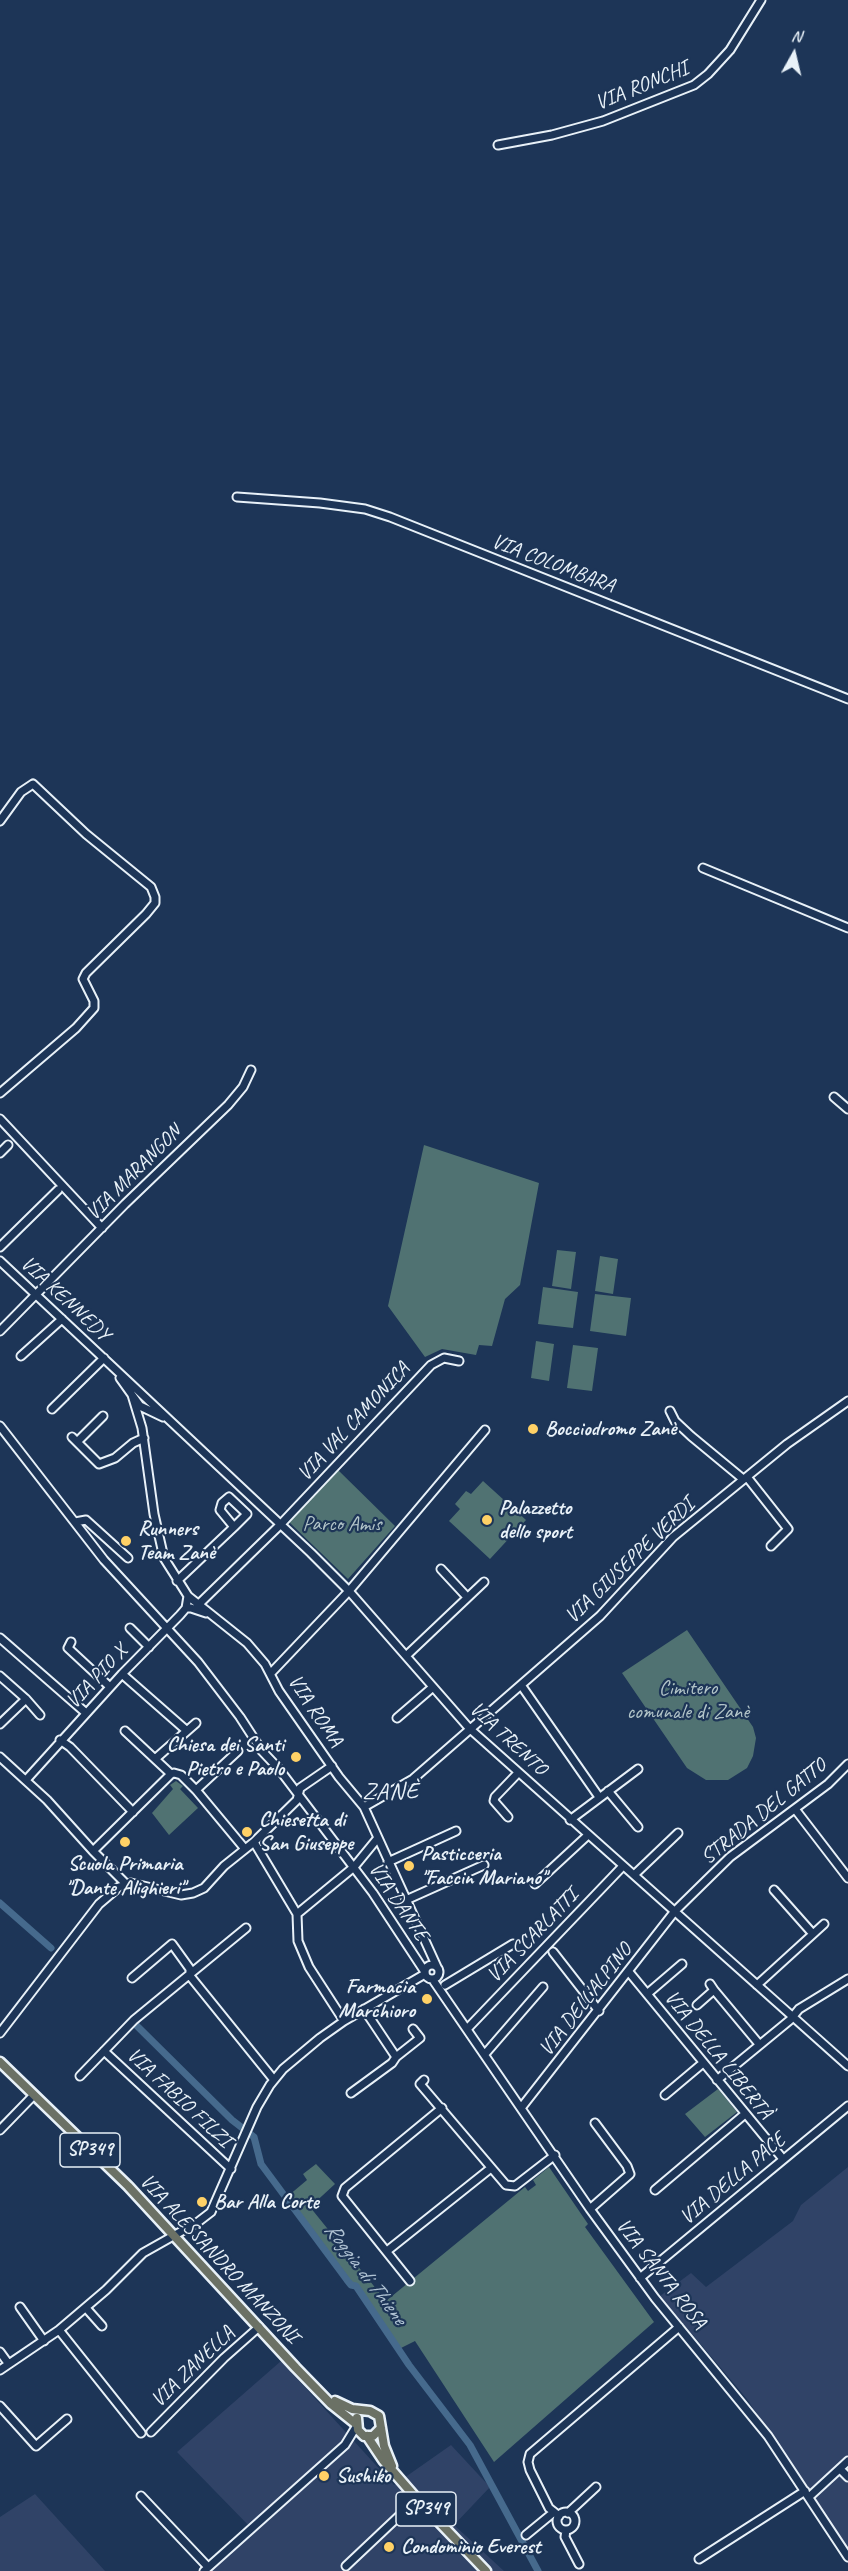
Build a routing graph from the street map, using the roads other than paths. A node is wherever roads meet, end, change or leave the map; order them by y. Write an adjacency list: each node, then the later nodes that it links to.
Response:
1 (761, 0): 2 (street, VIA RONCHI)
2 (498, 145)
3 (237, 496): 4 (street, VIA COLOMBARA)
4 (848, 699)
5 (0, 821): 9 (street)
6 (703, 868): 7 (street)
7 (848, 928)
8 (251, 1070): 16 (street, VIA MARANGON)
9 (0, 1094)
10 (834, 1097): 11 (street)
11 (848, 1109)
12 (0, 1119): 16 (street)
13 (8, 1144): 14 (street)
14 (0, 1153)
15 (58, 1190): 17 (street)
16 (102, 1228): 19 (street, VIA MARANGON)
17 (0, 1247)
18 (0, 1261): 19 (street, VIA KENNEDY)
19 (37, 1296): 20 (street, VIA KENNEDY); 21 (street, VIA MARANGON)
20 (62, 1319): 22 (street); 23 (street, VIA KENNEDY)
21 (0, 1331)
22 (21, 1356)
23 (106, 1360): 25 (street, VIA KENNEDY); 26 (street, VIA KENNEDY); 29 (street)
24 (459, 1361): 42 (street, VIA VAL CAMONICA)
25 (140, 1392): 26 (street); 28 (street, VIA TRENTO)
26 (132, 1395): 30 (street, VIA TRENTO); 35 (street, VIA ROMA)
27 (848, 1401): 38 (street, VIA GIUSEPPE VERDI)
28 (151, 1403): 30 (street, VIA ROMA); 33 (street, VIA TRENTO)
29 (52, 1409)
30 (147, 1411): 33 (street, VIA TRENTO); 35 (street, VIA ROMA)
31 (670, 1411): 38 (street)
32 (103, 1416): 37 (street)
33 (165, 1417): 39 (street, VIA TRENTO)
34 (0, 1426): 41 (street, VIA DANTE)
35 (142, 1428): 37 (street, VIA ROMA)
36 (485, 1430): 49 (street)
37 (144, 1438): 47 (street, VIA ROMA)
38 (745, 1478): 44 (street); 64 (street, VIA GIUSEPPE VERDI)
39 (240, 1488): 40 (street); 42 (street, VIA TRENTO)
40 (229, 1497): 43 (street); 43 (street)
41 (75, 1522): 45 (street); 56 (street, VIA DANTE)
42 (281, 1524): 49 (street, VIA TRENTO); 52 (street, VIA VAL CAMONICA)
43 (234, 1527): 47 (street)
44 (771, 1546)
45 (128, 1558)
46 (441, 1569): 51 (street)
47 (177, 1581): 50 (street, VIA ROMA)
48 (484, 1582): 51 (street)
49 (349, 1591): 60 (street, VIA TRENTO); 61 (street)
50 (188, 1596): 52 (street, VIA ROMA); 53 (street)
51 (467, 1597): 60 (street)
52 (199, 1604): 54 (street, VIA ROMA)
53 (186, 1608): 54 (street, VIA ROMA); 56 (street, VIA PIO X)
54 (209, 1614): 61 (street, VIA ROMA)
55 (130, 1628): 59 (street)
56 (168, 1628): 59 (street, VIA PIO X); 88 (street, VIA DANTE)
57 (0, 1638): 68 (street)
58 (71, 1642): 65 (street)
59 (149, 1647): 62 (street, VIA PIO X)
60 (406, 1656): 66 (street, VIA TRENTO)
61 (271, 1673): 81 (street, VIA ROMA)
62 (122, 1674): 65 (street, VIA PIO X); 75 (street)
63 (0, 1676): 67 (street)
64 (521, 1685): 73 (street, VIA GIUSEPPE VERDI); 89 (street)
65 (110, 1687): 68 (street, VIA PIO X)
66 (433, 1687): 70 (street); 73 (street, VIA TRENTO)
67 (26, 1699): 69 (street); 72 (street)
68 (86, 1713): 76 (street, VIA PIO X)
69 (40, 1715)
70 (397, 1718)
71 (196, 1723): 75 (street)
72 (0, 1724)
73 (469, 1728): 83 (street, VIA TRENTO); 90 (street, VIA GIUSEPPE VERDI)
74 (125, 1731): 79 (street)
75 (187, 1731): 79 (street)
76 (60, 1740): 85 (street, VIA PIO X); 92 (street)
77 (238, 1751): 86 (street)
78 (0, 1757): 85 (street)
79 (155, 1759): 84 (street)
80 (848, 1764): 91 (street, STRADA DEL GATTO)
81 (332, 1766): 88 (street); 90 (street, VIA ROMA)
82 (638, 1768): 87 (street)
83 (518, 1773): 93 (street); 94 (street, VIA TRENTO)
84 (171, 1774): 86 (street); 92 (street)
85 (26, 1780): 102 (street)
86 (196, 1790): 101 (street)
87 (608, 1791): 89 (street); 95 (street)
88 (298, 1794): 100 (street); 106 (street, VIA DANTE)
89 (599, 1797): 94 (street)
90 (364, 1807): 99 (street, VIA ROMA)
91 (795, 1809): 108 (street); 113 (street, STRADA DEL GATTO)
92 (133, 1812): 102 (street)
93 (508, 1817)
94 (570, 1820): 98 (street, VIA TRENTO)
95 (638, 1827)
96 (456, 1831): 103 (street)
97 (678, 1833): 107 (street)
98 (588, 1835): 105 (street, VIA TRENTO); 110 (street)
99 (377, 1839): 103 (street, VIA SANTA ROSA); 106 (street)
100 (254, 1842): 101 (street); 114 (street)
101 (245, 1849): 109 (street)
102 (93, 1851): 109 (street)
103 (388, 1862): 112 (street, VIA SANTA ROSA)
104 (484, 1865): 112 (street)
105 (623, 1866): 107 (street, VIA TRENTO); 138 (street, VIA SCARLATTI)
106 (354, 1867): 114 (street); 124 (street, VIA DANTE)
107 (634, 1875): 113 (street, VIA TRENTO)
108 (848, 1878)
109 (126, 1884): 140 (street)
110 (535, 1884)
111 (774, 1890): 117 (street)
112 (406, 1900): 119 (street, VIA SANTA ROSA)
113 (675, 1911): 123 (street, VIA DELL'ALPINO); 129 (street, VIA TRENTO)
114 (297, 1914): 137 (street)
115 (824, 1924): 117 (street)
116 (246, 1928): 125 (street)
117 (813, 1934): 129 (street)
118 (513, 1944): 128 (street)
119 (429, 1952): 122 (street, VIA SANTA ROSA); 124 (street)
120 (553, 1952): 135 (street)
121 (682, 1964): 131 (street)
122 (438, 1970): 124 (street); 124 (street); 128 (street, VIA SANTA ROSA)
123 (629, 1972): 131 (street, VIA DELLA LIBERTÀ); 135 (street, VIA DELL'ALPINO)
124 (427, 1974): 133 (street, VIA SANTA ROSA); 134 (street)
125 (190, 1976): 126 (street); 142 (street); 150 (street)
126 (132, 1978)
127 (848, 1979): 136 (street)
128 (445, 1985): 133 (street, VIA SANTA ROSA)
129 (757, 1985): 136 (street, VIA TRENTO)
130 (543, 1987): 143 (street)
131 (647, 1994): 146 (street, VIA DELLA LIBERTÀ)
132 (697, 2005): 141 (street)
133 (454, 2007): 138 (street, VIA SANTA ROSA)
134 (364, 2009): 137 (street); 144 (street)
135 (599, 2010): 157 (street, VIA DELL'ALPINO)
136 (792, 2016): 141 (street); 147 (street, VIA TRENTO)
137 (344, 2021): 150 (street)
138 (468, 2028): 143 (street, VIA SANTA ROSA)
139 (413, 2029): 144 (street)
140 (0, 2033)
141 (759, 2044): 151 (street)
142 (105, 2051): 148 (street); 164 (street, VIA FABIO FILZI)
143 (485, 2054): 157 (street, VIA SANTA ROSA)
144 (396, 2057): 152 (street)
145 (0, 2062): 154 (main road, VIA ALESSANDRO MANZONI / SP349)
146 (703, 2063): 151 (street, VIA DELLA LIBERTÀ); 153 (street)
147 (848, 2066)
148 (80, 2076)
149 (424, 2079): 156 (street)
150 (274, 2080): 164 (street)
151 (717, 2080): 158 (street, VIA DELLA LIBERTÀ)
152 (351, 2093)
153 (665, 2095)
154 (33, 2096): 160 (street); 167 (main road, VIA ALESSANDRO MANZONI / SP349)
155 (848, 2106): 162 (street, VIA DELLA PACE)
156 (442, 2108): 163 (street); 168 (street)
157 (521, 2108): 161 (street, VIA SANTA ROSA)
158 (745, 2114): 162 (street, VIA DELLA LIBERTÀ); 165 (street)
159 (595, 2124): 166 (street)
160 (0, 2130)
161 (555, 2155): 163 (street); 166 (street, VIA SANTA ROSA)
162 (783, 2159): 169 (street, VIA DELLA PACE)
163 (491, 2168): 168 (street)
164 (231, 2169): 167 (street)
165 (655, 2190)
166 (590, 2209): 169 (street, VIA SANTA ROSA)
167 (175, 2235): 172 (street); 174 (main road, VIA ALESSANDRO MANZONI / SP349)
168 (387, 2252): 170 (street)
169 (639, 2278): 175 (street, VIA SANTA ROSA)
170 (410, 2281)
171 (20, 2307): 177 (street)
172 (86, 2308): 173 (street); 176 (street)
173 (102, 2326)
174 (259, 2327): 181 (main road, VIA ALESSANDRO MANZONI / SP349); 187 (street, VIA ZANELLA)
175 (679, 2327): 196 (street, VIA SANTA ROSA); 200 (street)
176 (59, 2330): 177 (street); 188 (street)
177 (44, 2341): 179 (street)
178 (0, 2352): 179 (street)
179 (8, 2363): 180 (street)
180 (0, 2370)
181 (326, 2398): 183 (main road, VIA ALESSANDRO MANZONI / SP349); 185 (main road, VIA ALESSANDRO MANZONI / SP349)
182 (0, 2406): 184 (street)
183 (365, 2411): 185 (main road); 186 (main road, VIA ALESSANDRO MANZONI)
184 (67, 2419)
185 (356, 2425): 189 (main road, VIA ALESSANDRO MANZONI); 190 (street)
186 (381, 2428): 189 (main road); 193 (main road, VIA ALESSANDRO MANZONI / SP349)
187 (151, 2432)
188 (141, 2433)
189 (365, 2436): 190 (street); 193 (main road, VIA ALESSANDRO MANZONI / SP349)
190 (345, 2445): 207 (street)
191 (848, 2461): 192 (street)
192 (840, 2469): 194 (street); 196 (street)
193 (396, 2475): 198 (main road, VIA ALESSANDRO MANZONI / SP349)
194 (848, 2477)
195 (596, 2487): 199 (street)
196 (807, 2494): 203 (street, VIA SANTA ROSA); 204 (street)
197 (141, 2496): 207 (street)
198 (417, 2499): 206 (street); 208 (main road, VIA ALESSANDRO MANZONI / SP349)
199 (568, 2513): 200 (street); 201 (street)
200 (556, 2514): 201 (street); 202 (street)
201 (566, 2530): 205 (street)
202 (526, 2535)
203 (848, 2557)
204 (699, 2559)
205 (579, 2564)
206 (346, 2566)
207 (206, 2569)
208 (486, 2571)

